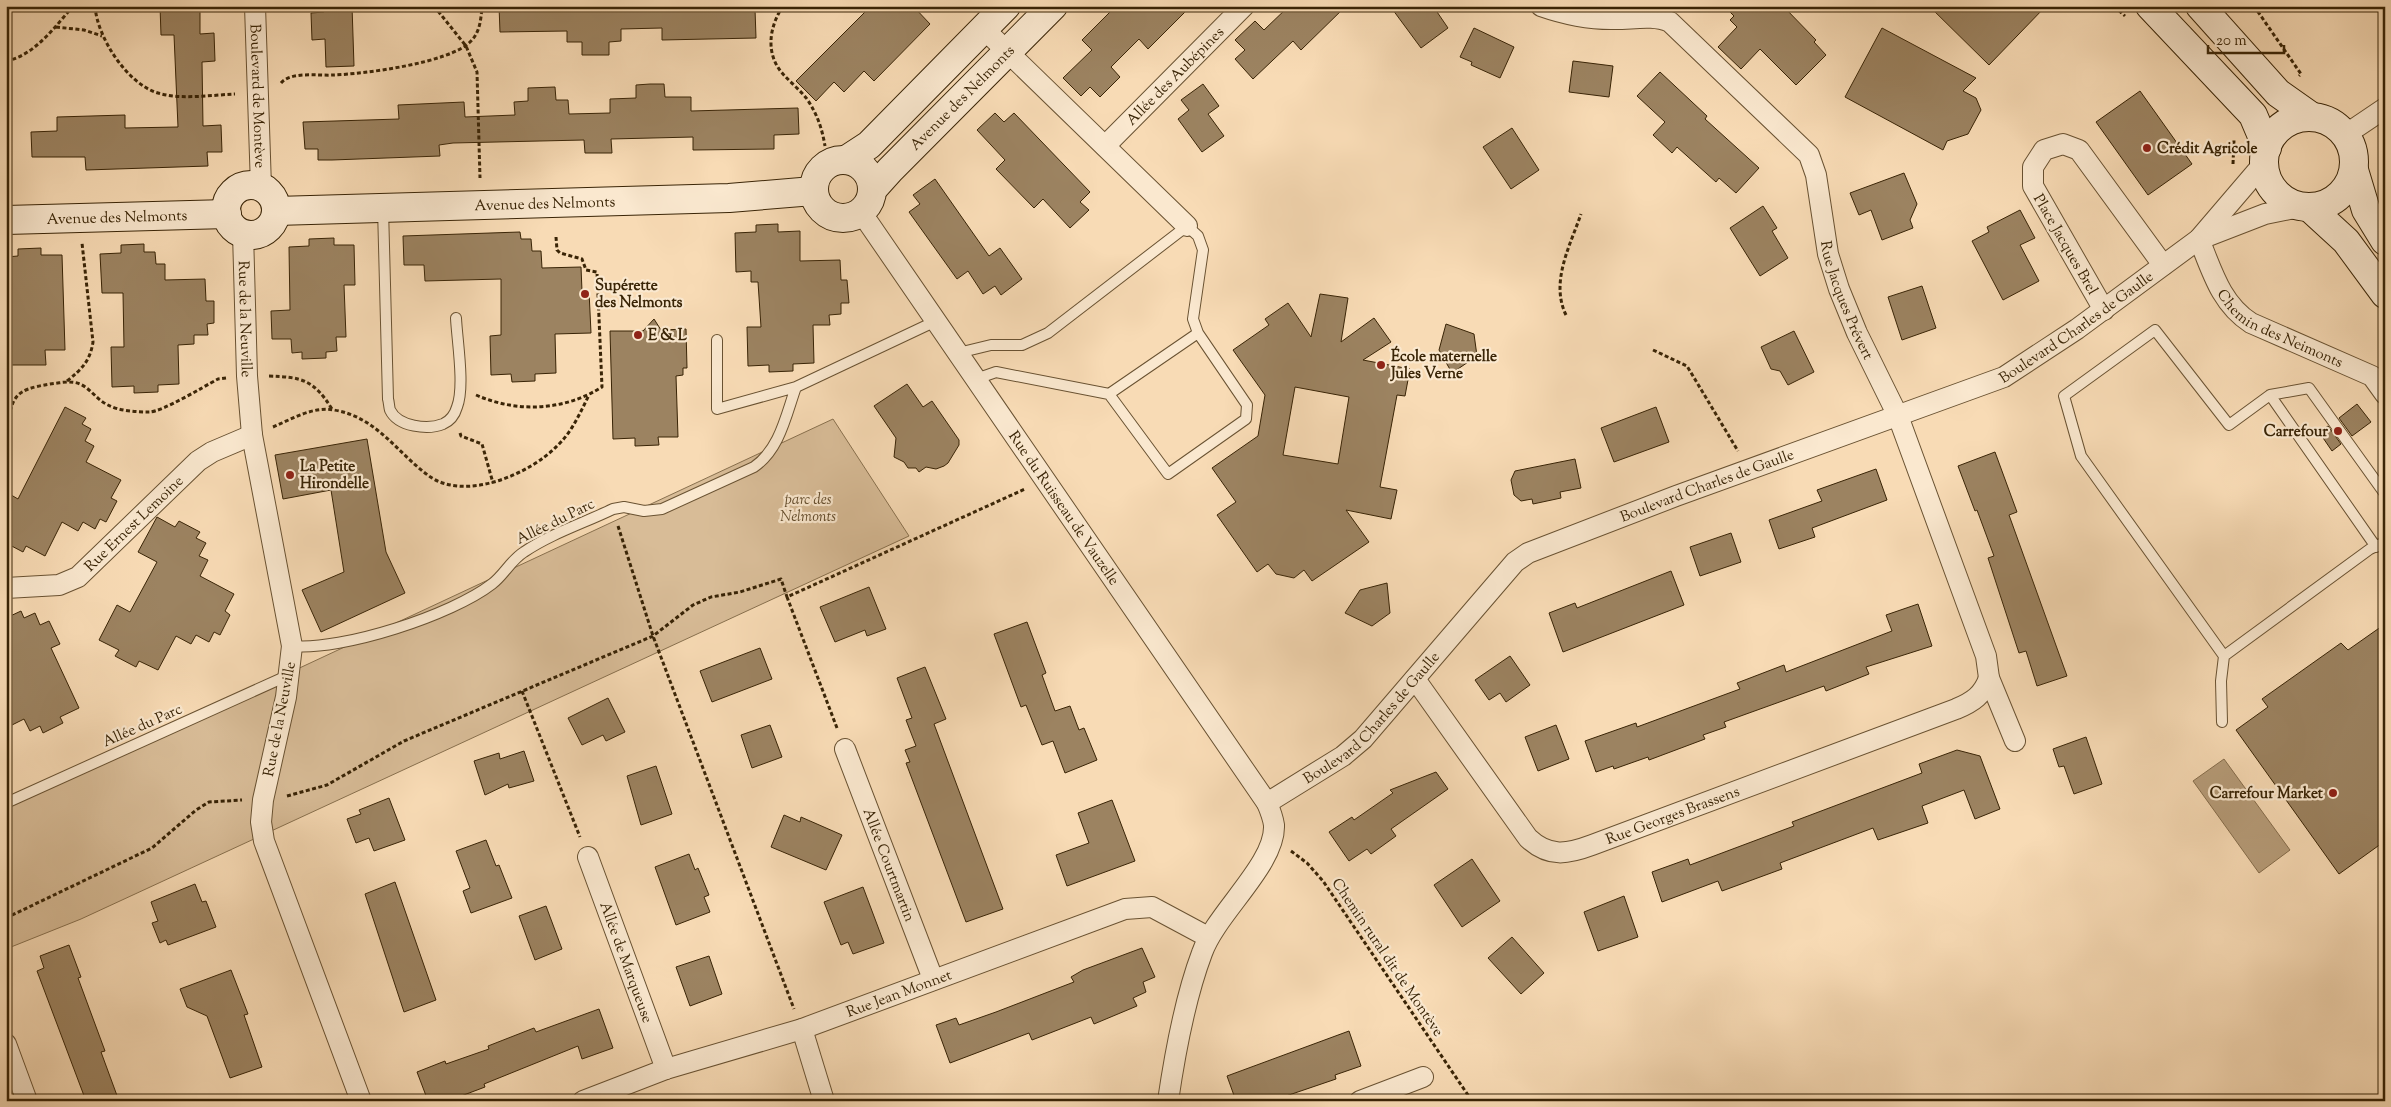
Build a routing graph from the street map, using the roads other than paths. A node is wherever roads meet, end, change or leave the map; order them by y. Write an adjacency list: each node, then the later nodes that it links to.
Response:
1 (255, 6): 17 (street, Boulevard de Montève)
2 (1006, 6): 8 (street, Avenue des Nelmonts)
3 (1053, 6): 9 (street, Avenue des Nelmonts)
4 (1244, 6): 13 (street, Allée des Aubépines)
5 (1541, 6): 40 (street, Rue Jacques Prévert)
6 (2200, 6): 11 (street)
7 (2139, 12): 14 (street)
8 (984, 28): 9 (street); 16 (street, Avenue des Nelmonts)
9 (1007, 52): 13 (street); 18 (street, Avenue des Nelmonts)
10 (2385, 108): 12 (street)
11 (2312, 117): 12 (street); 14 (street)
12 (2345, 135): 15 (street)
13 (1104, 146): 24 (street)
14 (2266, 156): 19 (street); 25 (street, Boulevard Charles de Gaulle)
15 (2354, 170): 19 (street); 26 (street)
16 (828, 173): 18 (street); 18 (street); 20 (street, Avenue des Nelmonts)
17 (261, 187): 21 (street); 23 (street)
18 (866, 201): 31 (street, Rue du Ruisseau de Vauzelle)
19 (2305, 207): 25 (street, Boulevard Charles de Gaulle); 28 (street)
20 (383, 208): 21 (street, Avenue des Nelmonts); 30 (lane)
21 (276, 212): 23 (street, Avenue des Nelmonts)
22 (6, 220): 23 (street, Avenue des Nelmonts)
23 (235, 224): 41 (street, Rue de la Neuville)
24 (1187, 226): 32 (lane); 34 (lane)
25 (2199, 239): 27 (street, Boulevard Charles de Gaulle); 38 (street, Chemin des Neimonts)
26 (2385, 241)
27 (2162, 265): 29 (street, Boulevard Charles de Gaulle); 29 (street, Place Jacques Brel)
28 (2385, 294)
29 (2104, 310): 40 (street, Boulevard Charles de Gaulle)
30 (456, 318)
31 (936, 321): 34 (street, Rue du Ruisseau de Vauzelle); 36 (lane)
32 (1198, 333): 37 (lane); 37 (lane)
33 (717, 340): 36 (lane)
34 (958, 353): 35 (street, Rue du Ruisseau de Vauzelle)
35 (976, 380): 37 (lane); 54 (street, Rue du Ruisseau de Vauzelle)
36 (796, 387): 45 (lane, Allée du Parc)
37 (1109, 394)
38 (2385, 394)
39 (2270, 395): 42 (lane); 43 (lane); 46 (lane)
40 (1898, 416): 48 (street, Rue Jacques Prévert); 49 (street, Boulevard Charles de Gaulle)
41 (252, 435): 44 (street, Rue Ernest Lemoine); 45 (street, Rue de la Neuville)
42 (2385, 494)
43 (2380, 544): 46 (lane)
44 (6, 588)
45 (292, 646): 47 (street, Rue de la Neuville)
46 (2224, 656): 50 (lane)
47 (290, 674): 53 (lane, Allée du Parc); 63 (street, Rue de la Neuville)
48 (1989, 678): 49 (street, Rue Georges Brassens); 51 (street, Rue Jacques Prévert)
49 (1415, 679): 54 (street, Boulevard Charles de Gaulle)
50 (2222, 722)
51 (2015, 741)
52 (845, 749): 57 (street, Allée Courtmartin)
53 (6, 803)
54 (1267, 803): 56 (street)
55 (588, 857): 60 (street, Allée de Marqueuse)
56 (1208, 937): 57 (street, Rue Jean Monnet); 66 (street)
57 (933, 979): 58 (street, Rue Jean Monnet)
58 (802, 1029): 60 (street, Rue Jean Monnet); 65 (street)
59 (6, 1044): 62 (street)
60 (666, 1069): 64 (street, Rue Jean Monnet)
61 (1423, 1076): 67 (street)
62 (27, 1101)
63 (361, 1101)
64 (583, 1101)
65 (824, 1101)
66 (1168, 1101)
67 (1360, 1101)

